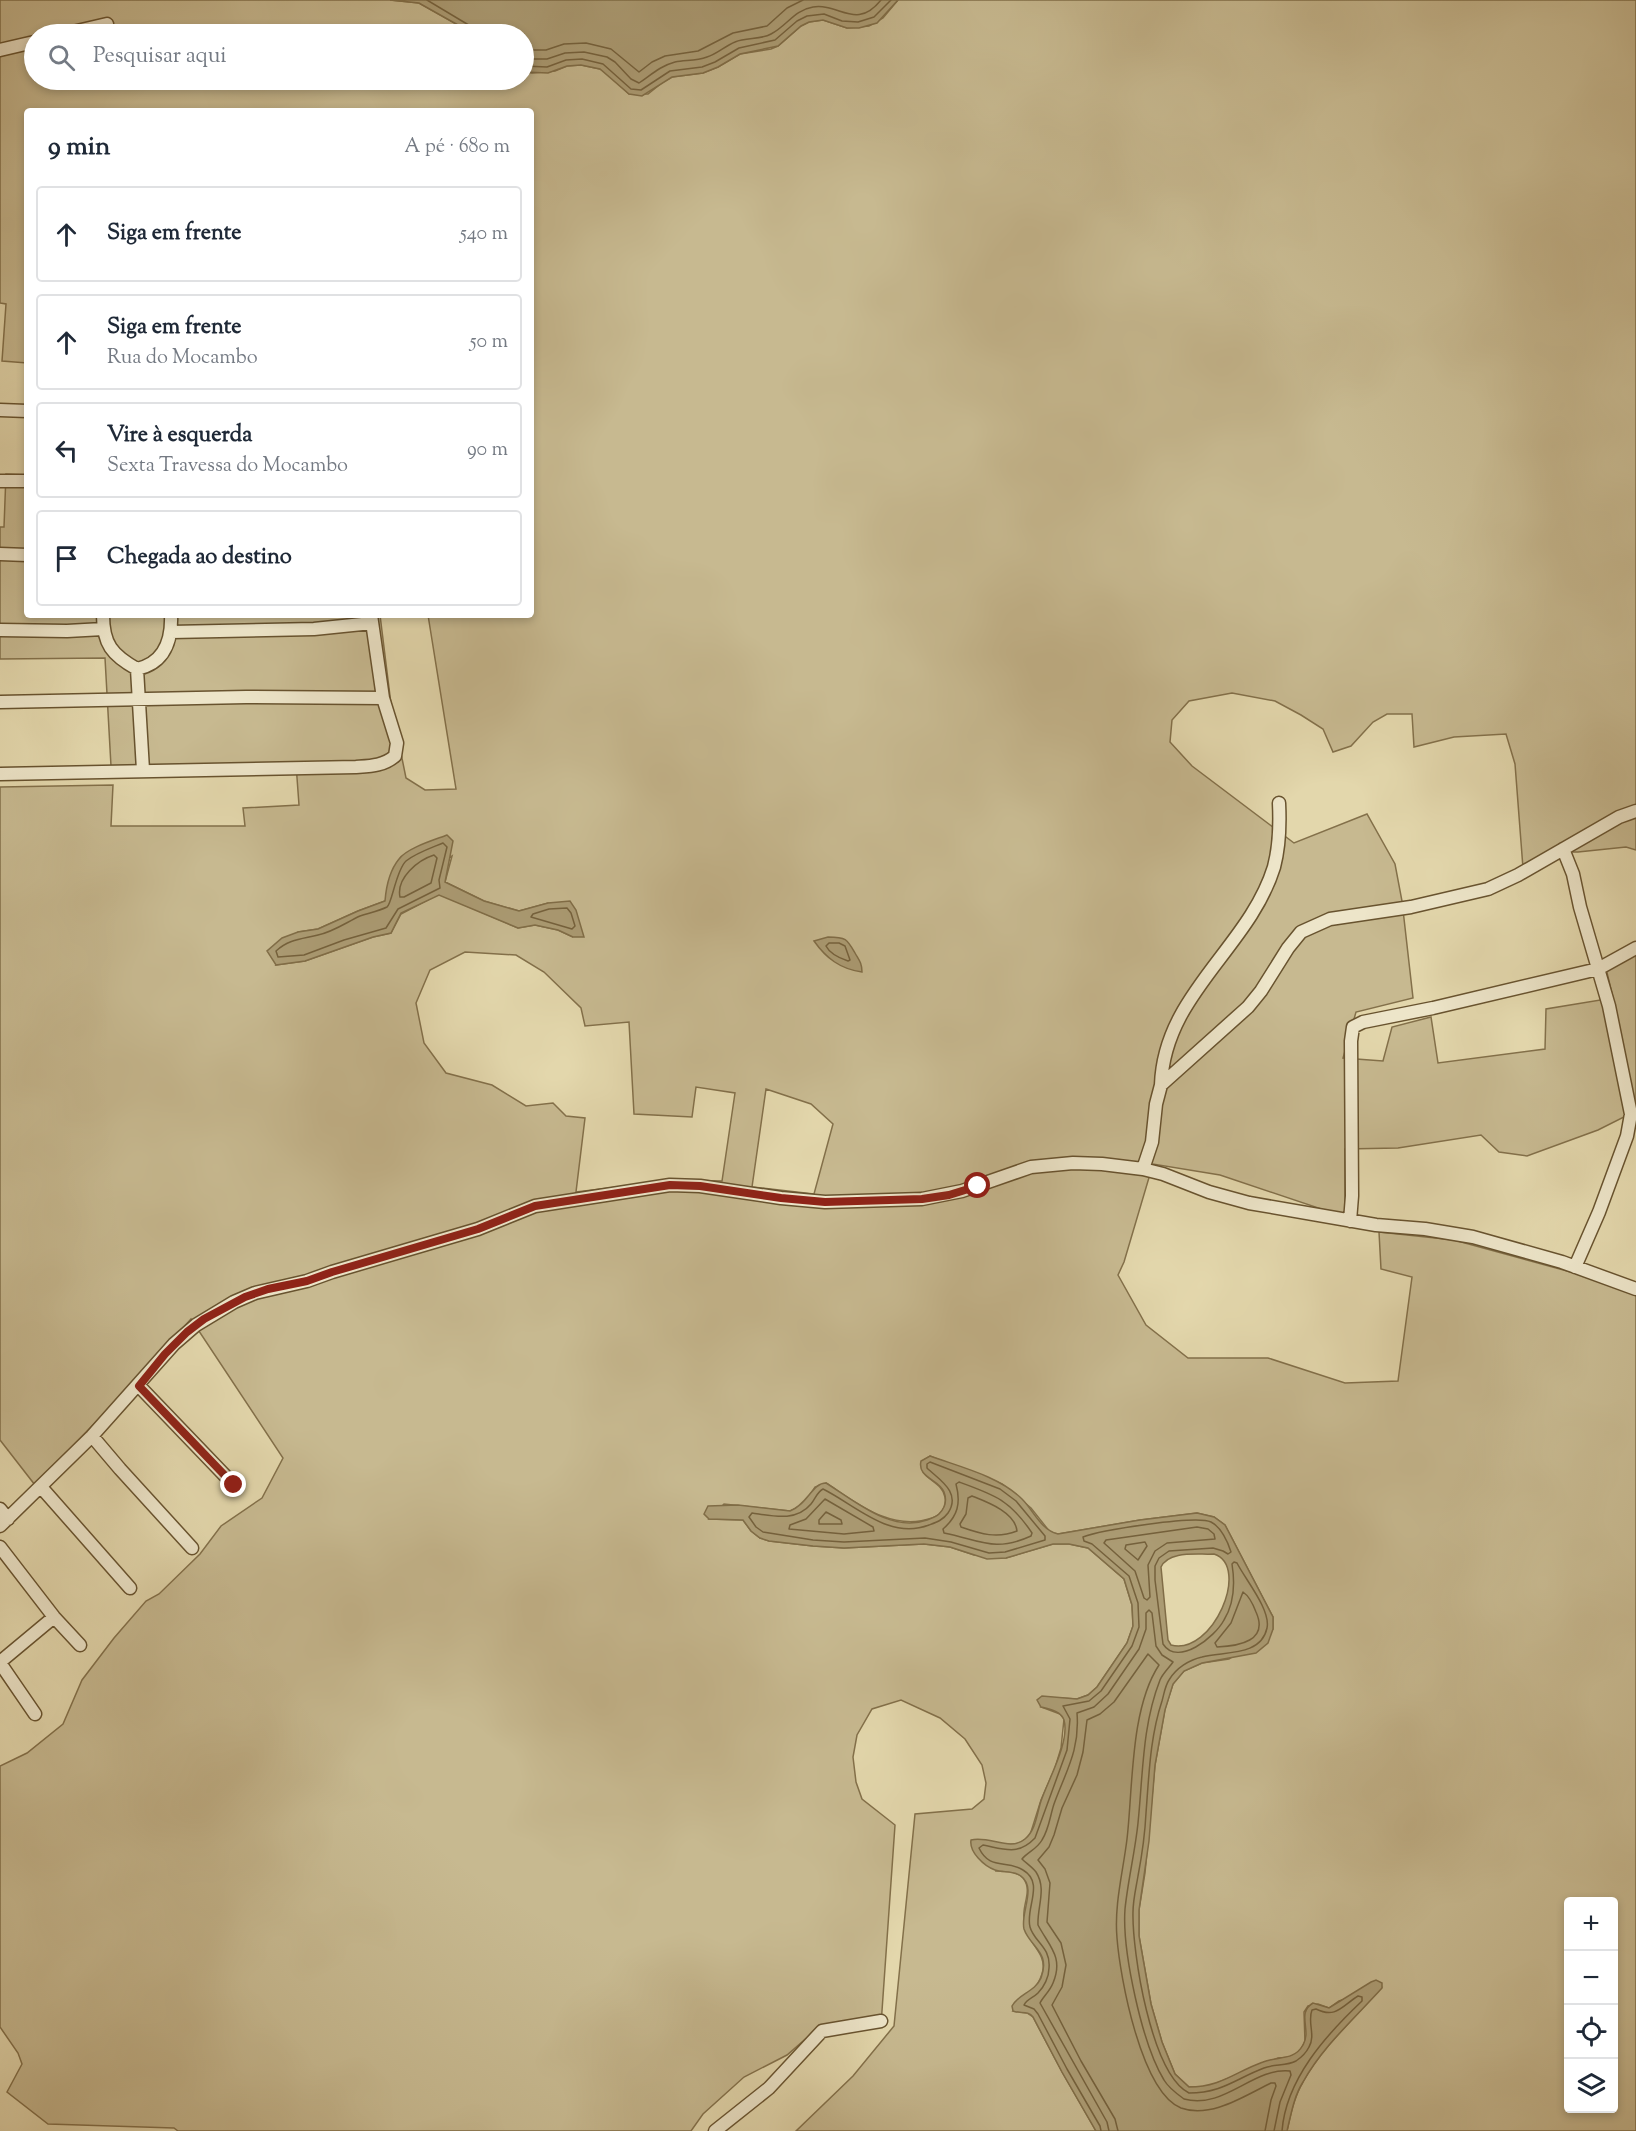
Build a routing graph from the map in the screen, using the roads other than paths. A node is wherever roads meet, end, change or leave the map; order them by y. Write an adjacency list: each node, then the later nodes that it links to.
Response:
1 (24, 44): 2 (street)
2 (0, 50)
3 (0, 410): 4 (street)
4 (24, 411)
5 (0, 481): 6 (street)
6 (24, 481)
7 (0, 554): 8 (street)
8 (24, 555)
9 (103, 618): 12 (street)
10 (171, 618): 14 (street)
11 (371, 619): 14 (street); 16 (street)
12 (103, 629): 13 (street); 15 (street)
13 (0, 630)
14 (171, 632): 15 (street)
15 (137, 669): 17 (street)
16 (383, 698): 17 (street); 19 (street)
17 (139, 699): 18 (street); 19 (street)
18 (0, 702)
19 (143, 770): 20 (street)
20 (0, 774)
21 (1279, 803): 26 (street)
22 (1636, 810): 23 (street)
23 (1563, 849): 25 (street); 26 (street)
24 (1636, 948): 25 (street)
25 (1598, 969): 28 (street); 29 (street)
26 (1161, 1085): 27 (street)
27 (1143, 1169): 28 (street); 31 (street)
28 (1350, 1221): 29 (street)
29 (1575, 1267): 30 (street)
30 (1636, 1289)
31 (139, 1386): 32 (street); 33 (street)
32 (92, 1436): 34 (street); 37 (street)
33 (234, 1485)
34 (41, 1487): 35 (street); 38 (street)
35 (3, 1518)
36 (0, 1547): 39 (street)
37 (192, 1548)
38 (130, 1588)
39 (54, 1617): 40 (street); 41 (street)
40 (80, 1645)
41 (0, 1662): 42 (street)
42 (36, 1714)
43 (881, 2021): 44 (street)
44 (715, 2131)

